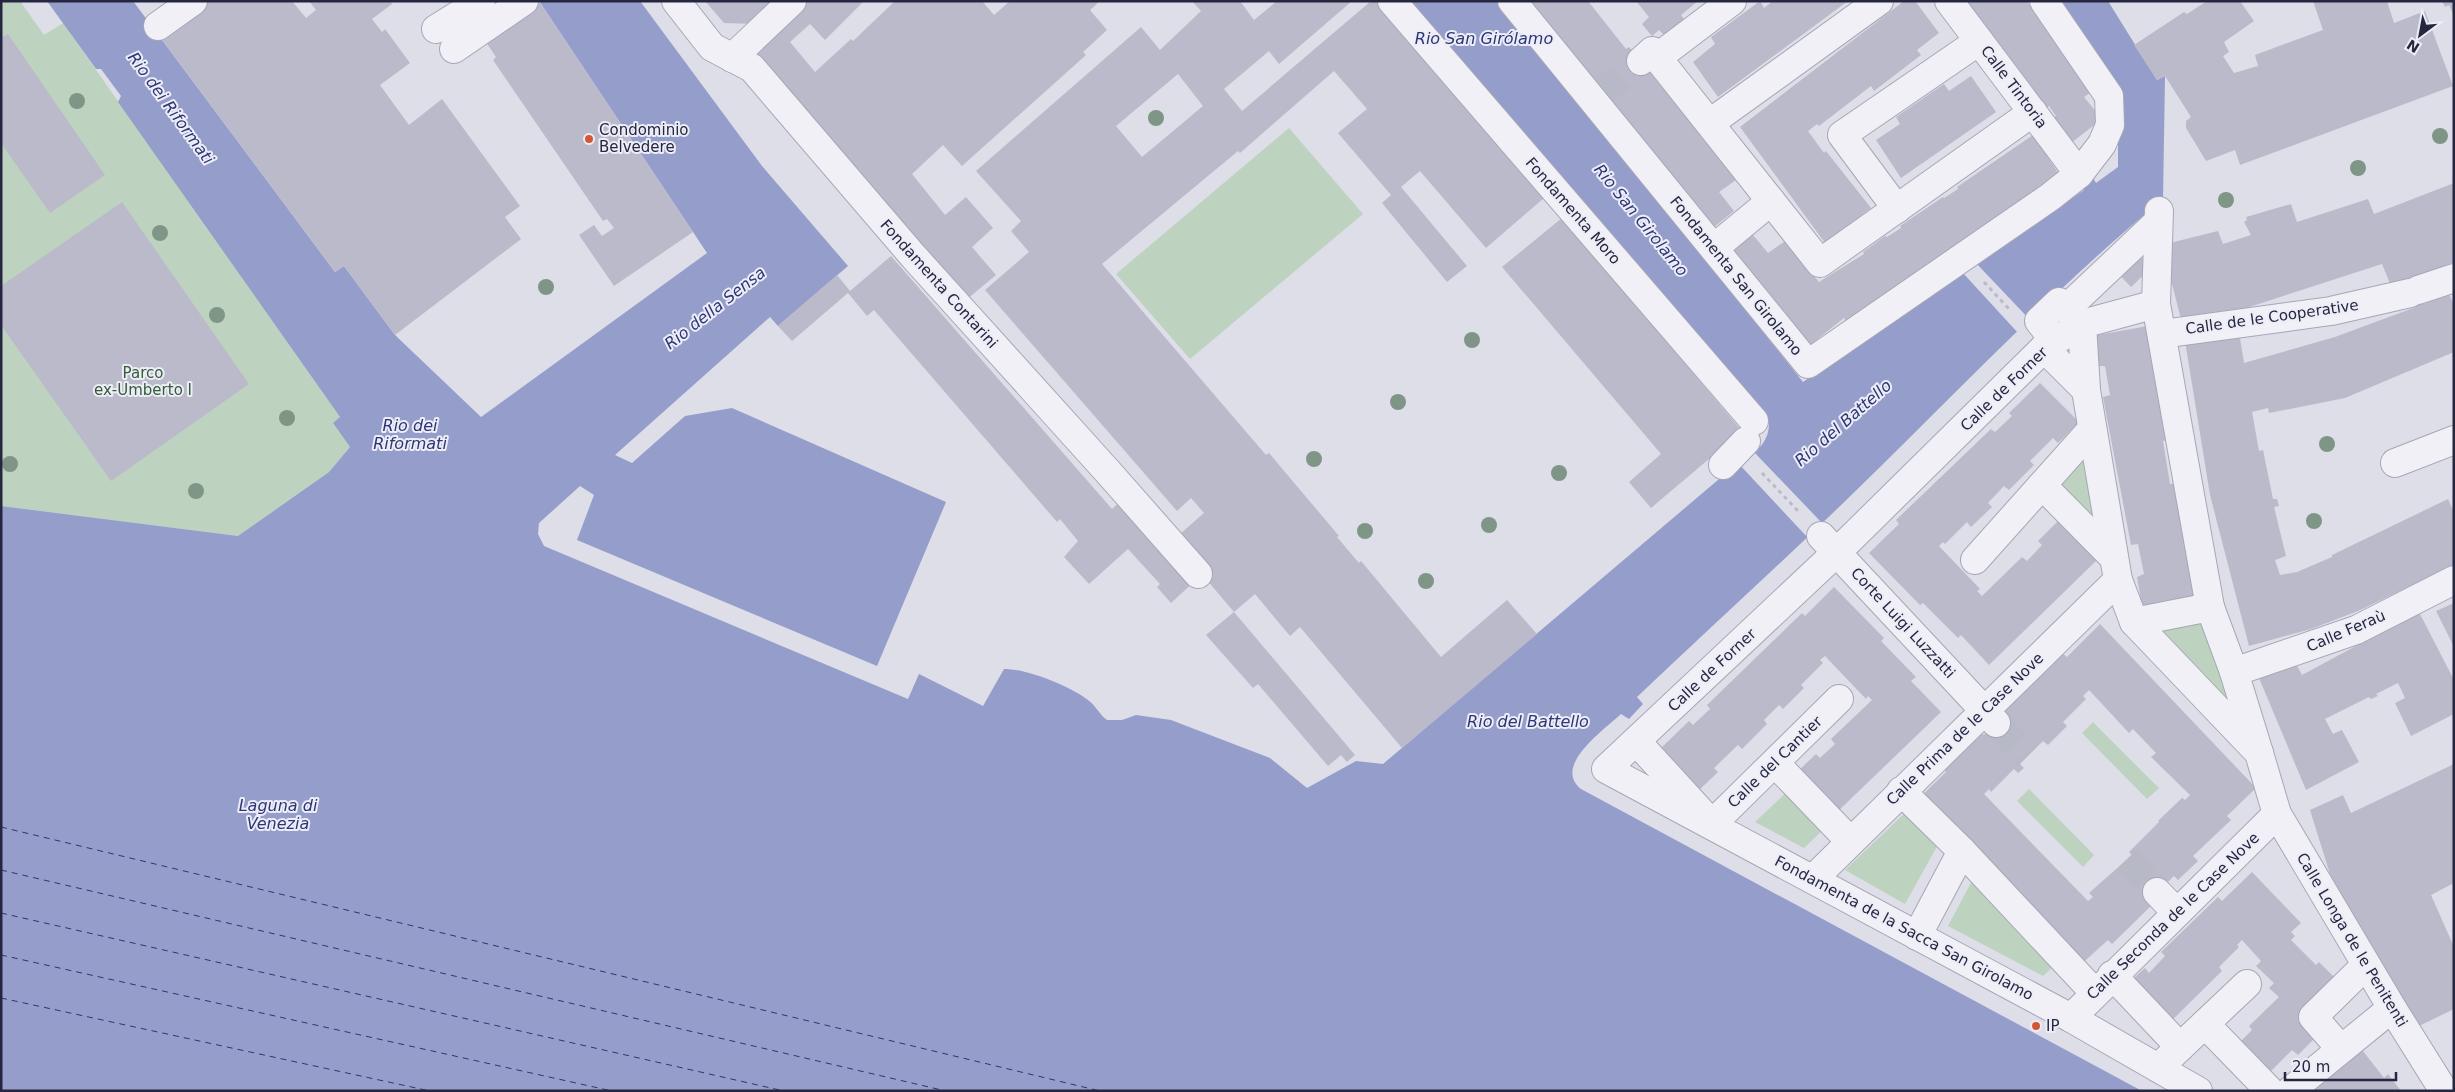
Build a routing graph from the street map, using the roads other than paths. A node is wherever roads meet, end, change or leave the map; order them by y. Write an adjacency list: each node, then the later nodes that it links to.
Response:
1 (193, 1): 12 (street)
2 (480, 1): 3 (street)
3 (524, 1)
4 (676, 1): 14 (street, Fondamenta Contarini)
5 (792, 1): 14 (street)
6 (1392, 1): 30 (street, Fondamenta Moro)
7 (1512, 1): 20 (street, Fondamenta San Girolamo)
8 (1732, 1): 16 (street)
9 (1879, 1): 16 (street)
10 (1949, 1): 13 (street, Calle Tintoria)
11 (2044, 1): 17 (street)
12 (158, 26)
13 (1979, 42): 15 (street, Calle Tintoria); 19 (street)
14 (732, 58): 35 (street, Fondamenta Contarini)
15 (2033, 112): 17 (street, Calle Tintoria); 19 (street)
16 (1710, 123): 18 (street)
17 (2079, 174): 20 (street, Fondamenta San Girolamo)
18 (1771, 201): 19 (street); 20 (street)
19 (1897, 209)
20 (1714, 248)
21 (2454, 278): 24 (street, Calle de le Cooperative)
22 (2156, 304): 23 (street, Calle de Forner); 23 (street); 24 (street)
23 (2074, 316): 25 (street, Calle de Forner); 26 (street)
24 (2162, 334): 37 (street)
25 (2050, 344): 26 (street); 32 (street, Calle de Forner)
26 (2086, 390): 27 (street)
27 (2092, 429): 31 (street); 34 (street)
28 (2454, 440): 29 (street)
29 (2395, 463)
30 (1723, 466)
31 (2042, 485): 33 (street); 34 (street)
32 (1829, 544): 41 (street, Corte Luigi Luzzatti); 42 (street, Calle de Forner)
33 (1975, 560)
34 (2116, 569): 38 (street); 41 (street, Calle Prima de le Case Nove)
35 (1198, 574)
36 (2454, 580): 39 (street, Calle Feraù)
37 (2210, 608): 38 (street); 39 (street)
38 (2134, 622): 43 (street)
39 (2234, 672): 43 (street)
40 (1839, 700): 44 (street, Calle del Cantier)
41 (1990, 717): 46 (street, Calle Prima de le Case Nove)
42 (1636, 741): 45 (street, Calle de Forner); 48 (street)
43 (2259, 753): 47 (street, Calle Longa de le Penitenti)
44 (1775, 763): 48 (street, Calle del Cantier); 49 (street)
45 (1606, 769): 48 (street, Fondamenta de la Sacca San Girolamo)
46 (1901, 791): 49 (street, Calle Prima de le Case Nove); 50 (street)
47 (2277, 814): 53 (street, Calle Seconda de le Case Nove); 55 (street, Calle Longa de le Penitenti)
48 (1712, 824): 51 (street, Fondamenta de la Sacca San Girolamo)
49 (1850, 841): 51 (street, Calle Prima de le Case Nove)
50 (1962, 851): 54 (street); 56 (street)
51 (1813, 879): 54 (street, Fondamenta de la Sacca San Girolamo)
52 (2157, 892): 53 (street)
53 (2176, 912): 56 (street, Calle Seconda de le Case Nove)
54 (1918, 936): 59 (street, Fondamenta de la Sacca San Girolamo)
55 (2366, 965): 58 (street, Calle Longa de le Penitenti); 62 (street)
56 (2103, 984): 59 (street, Calle Seconda de le Case Nove); 61 (street)
57 (2247, 984): 60 (street)
58 (2392, 1008): 62 (street); 67 (street, Calle Longa de le Penitenti)
59 (2071, 1018): 63 (street, Fondamenta de la Sacca San Girolamo)
60 (2205, 1024): 61 (street); 66 (street)
61 (2180, 1047): 63 (street)
62 (2341, 1049): 64 (street)
63 (2158, 1068): 65 (street, Fondamenta de la Sacca San Girolamo)
64 (2298, 1089)
65 (2198, 1091)
66 (2270, 1091)
67 (2444, 1091)

